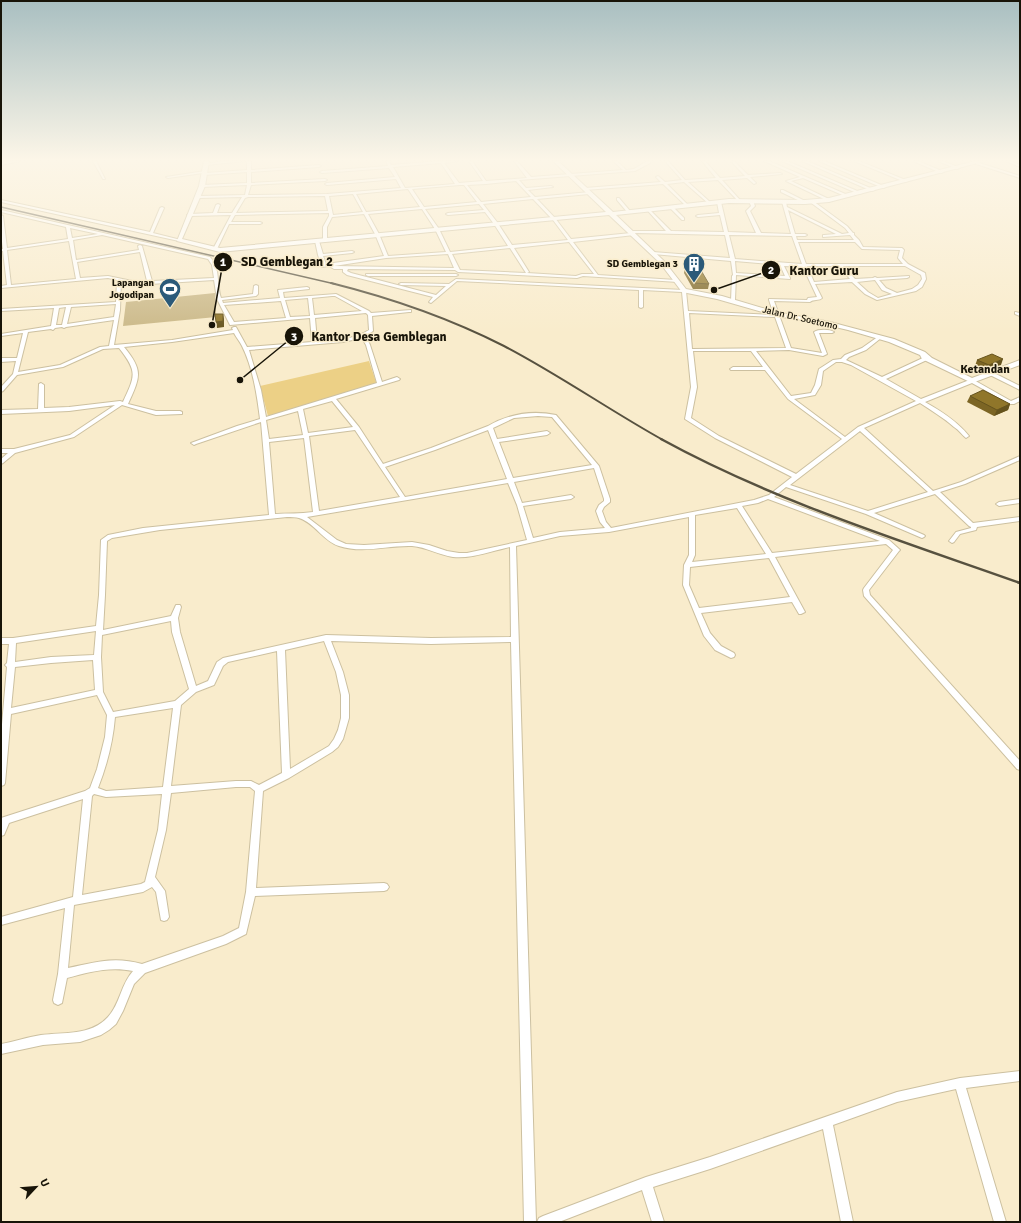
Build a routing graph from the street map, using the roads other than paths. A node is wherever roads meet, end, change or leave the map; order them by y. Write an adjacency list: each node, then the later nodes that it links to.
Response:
1 (1, 218): 47 (street)
2 (33, 218): 22 (street)
3 (78, 218): 27 (street)
4 (157, 218): 27 (street)
5 (188, 218): 40 (street)
6 (231, 218): 19 (street)
7 (329, 218): 37 (street)
8 (369, 218): 28 (street)
9 (431, 218): 23 (street)
10 (492, 218): 21 (street)
11 (554, 218): 21 (street); 38 (street)
12 (616, 218): 24 (street)
13 (657, 218): 25 (street)
14 (722, 218): 29 (street)
15 (751, 218): 30 (street)
16 (789, 218): 31 (street)
17 (809, 218): 34 (street)
18 (834, 218): 32 (street)
19 (228, 223): 20 (street); 46 (street)
20 (260, 223)
21 (496, 223): 23 (street); 44 (street)
22 (68, 226): 26 (street); 36 (street)
23 (438, 229): 28 (street); 50 (street)
24 (633, 233): 25 (street); 38 (street); 51 (street)
25 (670, 233): 29 (street)
26 (104, 234): 36 (street); 43 (street)
27 (150, 234): 40 (street)
28 (377, 234): 37 (street); 53 (street)
29 (725, 234): 30 (street); 56 (street)
30 (759, 234): 31 (street)
31 (793, 234): 33 (street); 42 (street)
32 (853, 234): 34 (street); 39 (street)
33 (805, 235)
34 (841, 235): 35 (street)
35 (824, 236)
36 (71, 240): 47 (street); 55 (street)
37 (325, 240): 41 (street)
38 (571, 240): 44 (street); 67 (street)
39 (858, 240): 42 (street); 61 (street)
40 (181, 241): 45 (street); 46 (street)
41 (317, 241): 46 (street); 52 (street)
42 (795, 241): 62 (street)
43 (139, 242): 45 (street); 48 (street)
44 (510, 246): 50 (street); 64 (street)
45 (169, 249): 73 (street)
46 (215, 249)
47 (3, 250): 82 (street)
48 (140, 251): 55 (street); 77 (street)
49 (352, 252): 52 (street)
50 (451, 253): 53 (street); 65 (street)
51 (653, 253): 56 (street); 76 (street)
52 (320, 255): 57 (street)
53 (386, 257): 57 (street)
54 (865, 258): 60 (street)
55 (75, 261): 74 (street)
56 (734, 261): 58 (street); 58 (street)
57 (330, 265): 63 (street)
58 (782, 265): 62 (street)
59 (840, 265): 60 (street); 62 (street); 75 (street)
60 (868, 265): 61 (street)
61 (906, 265): 88 (street)
62 (805, 266): 78 (street)
63 (346, 268): 65 (street); 66 (street)
64 (527, 272)
65 (457, 274): 66 (street); 69 (street); 80 (street); 81 (street)
66 (357, 275): 79 (street)
67 (597, 276): 69 (street); 76 (street)
68 (734, 276): 93 (street)
69 (577, 277): 81 (street)
70 (907, 277): 71 (street)
71 (875, 278): 75 (street); 88 (street)
72 (119, 279): 74 (street); 77 (street); 95 (street)
73 (217, 279): 77 (street); 91 (street)
74 (78, 280): 82 (street)
75 (854, 280): 78 (street); 88 (street)
76 (676, 281): 87 (street)
77 (150, 283)
78 (813, 283): 104 (street)
79 (390, 284): 80 (street); 90 (street)
80 (450, 285): 90 (street)
81 (576, 285): 86 (street)
82 (9, 286): 84 (street)
83 (256, 286): 91 (street)
84 (1, 288)
85 (307, 288): 92 (street)
86 (641, 289): 87 (street); 99 (street)
87 (684, 291): 93 (street, Jalan Dr. Soetomo); 102 (street)
88 (896, 294)
89 (310, 297): 92 (street); 103 (street); 105 (street)
90 (438, 297): 94 (street)
91 (220, 299): 96 (street)
92 (283, 300): 96 (street); 107 (street)
93 (733, 300): 104 (street, Jalan Dr. Soetomo)
94 (430, 302)
95 (118, 303): 97 (street); 106 (street)
96 (223, 304): 108 (street)
97 (69, 306): 98 (street); 109 (street)
98 (56, 307): 100 (street); 110 (street)
99 (641, 307)
100 (1, 310)
101 (409, 311): 103 (street)
102 (687, 312): 104 (street); 123 (street)
103 (368, 313): 105 (street); 115 (street)
104 (776, 315): 116 (street, Jalan Dr. Soetomo); 122 (street)
105 (311, 316): 107 (street); 117 (street)
106 (116, 318): 109 (street); 118 (street)
107 (288, 318): 108 (street)
108 (232, 324): 111 (street)
109 (64, 327): 110 (street)
110 (53, 329): 112 (street)
111 (236, 331): 119 (street); 120 (street)
112 (26, 332): 114 (street); 124 (street)
113 (832, 332): 122 (street)
114 (1, 335)
115 (363, 336): 117 (street); 137 (street)
116 (879, 337): 125 (street, Jalan Dr. Soetomo); 127 (street)
117 (315, 343): 120 (street)
118 (111, 347): 119 (street); 131 (street)
119 (121, 347): 144 (street)
120 (246, 349): 149 (street)
121 (752, 349): 122 (street); 123 (street); 130 (street)
122 (789, 349)
123 (691, 350): 166 (street)
124 (19, 359): 126 (street); 131 (street)
125 (928, 359): 134 (street); 135 (street, Jalan Dr. Soetomo)
126 (1, 360)
127 (843, 360): 134 (street); 140 (street)
128 (1020, 362): 132 (street)
129 (734, 368): 130 (street)
130 (766, 368): 140 (street)
131 (15, 374): 139 (street)
132 (992, 374): 135 (street); 138 (street)
133 (398, 379): 137 (street)
134 (881, 380): 143 (street)
135 (972, 381): 142 (street); 143 (street)
136 (41, 385): 146 (street)
137 (380, 385): 141 (street)
138 (1020, 388)
139 (1, 390)
140 (790, 398): 156 (street)
141 (333, 399): 145 (street); 151 (street)
142 (1020, 399)
143 (921, 401): 152 (street); 155 (street)
144 (123, 404): 146 (street); 148 (street); 161 (street)
145 (300, 408): 149 (street); 154 (street)
146 (41, 411): 147 (street)
147 (1, 412)
148 (180, 413)
149 (264, 419): 157 (street); 159 (street)
150 (490, 427): 158 (street); 164 (street); 165 (street)
151 (357, 428): 154 (street); 164 (street)
152 (860, 428): 156 (street); 169 (street)
153 (547, 433): 158 (street)
154 (306, 435): 157 (street); 177 (street)
155 (966, 436)
156 (845, 439): 166 (street)
157 (266, 441): 181 (street)
158 (495, 441): 167 (street)
159 (194, 443)
160 (1, 450): 161 (street)
161 (14, 451): 163 (street)
162 (1020, 458): 169 (street)
163 (1, 462)
164 (382, 466): 172 (street)
165 (596, 466): 167 (street); 184 (street)
166 (795, 476): 168 (street)
167 (510, 480): 172 (street); 175 (street)
168 (785, 485): 171 (street); 179 (street)
169 (934, 492): 179 (street); 183 (street)
170 (572, 497): 175 (street)
171 (768, 497): 176 (street); 188 (street)
172 (403, 498): 177 (street)
173 (1020, 501): 174 (street)
174 (998, 504)
175 (520, 505): 186 (street)
176 (739, 506): 178 (street); 190 (street)
177 (316, 513): 180 (street)
178 (692, 514): 184 (street); 191 (street)
179 (868, 514): 185 (street)
180 (301, 516): 181 (street); 189 (street)
181 (272, 517): 197 (street)
182 (1020, 519): 183 (street)
183 (974, 526): 187 (street)
184 (609, 530): 186 (street)
185 (922, 536)
186 (530, 540): 189 (street)
187 (952, 541)
188 (887, 542): 190 (street); 212 (street)
189 (513, 545): 199 (street)
190 (771, 556): 191 (street); 192 (street)
191 (687, 565): 194 (street)
192 (794, 599): 194 (street); 195 (street)
193 (178, 607): 196 (street)
194 (697, 611): 203 (street)
195 (801, 612)
196 (174, 618): 197 (street); 206 (street)
197 (100, 631): 201 (street); 204 (street)
198 (326, 638): 199 (street); 202 (street); 213 (street)
199 (515, 639): 234 (street)
200 (1, 641): 201 (street)
201 (12, 641): 205 (street)
202 (281, 648): 206 (street); 213 (street)
203 (731, 655)
204 (97, 657): 205 (street); 207 (street)
205 (9, 666): 209 (street)
206 (193, 690): 208 (street)
207 (99, 692): 209 (street); 210 (street)
208 (177, 704): 210 (street); 216 (street)
209 (5, 713): 211 (street)
210 (111, 715): 217 (street)
211 (2, 759): 214 (street)
212 (1020, 767)
213 (286, 776): 215 (street)
214 (1, 784)
215 (259, 789): 216 (street); 222 (street)
216 (166, 790): 217 (street); 220 (street)
217 (90, 792): 218 (street); 223 (street)
218 (4, 822): 219 (street)
219 (1, 832)
220 (151, 878): 223 (street); 224 (street)
221 (384, 886): 222 (street)
222 (251, 892): 226 (street)
223 (74, 901): 225 (street); 227 (street)
224 (164, 917)
225 (1, 921)
226 (142, 969): 227 (street); 229 (street)
227 (63, 974): 228 (street)
228 (58, 1000)
229 (1, 1049)
230 (1020, 1076): 231 (street)
231 (960, 1083): 232 (street); 238 (street)
232 (827, 1123): 233 (street); 237 (street)
233 (646, 1183): 235 (street); 236 (street)
234 (530, 1222)
235 (543, 1222)
236 (658, 1222)
237 (847, 1222)
238 (1000, 1222)

